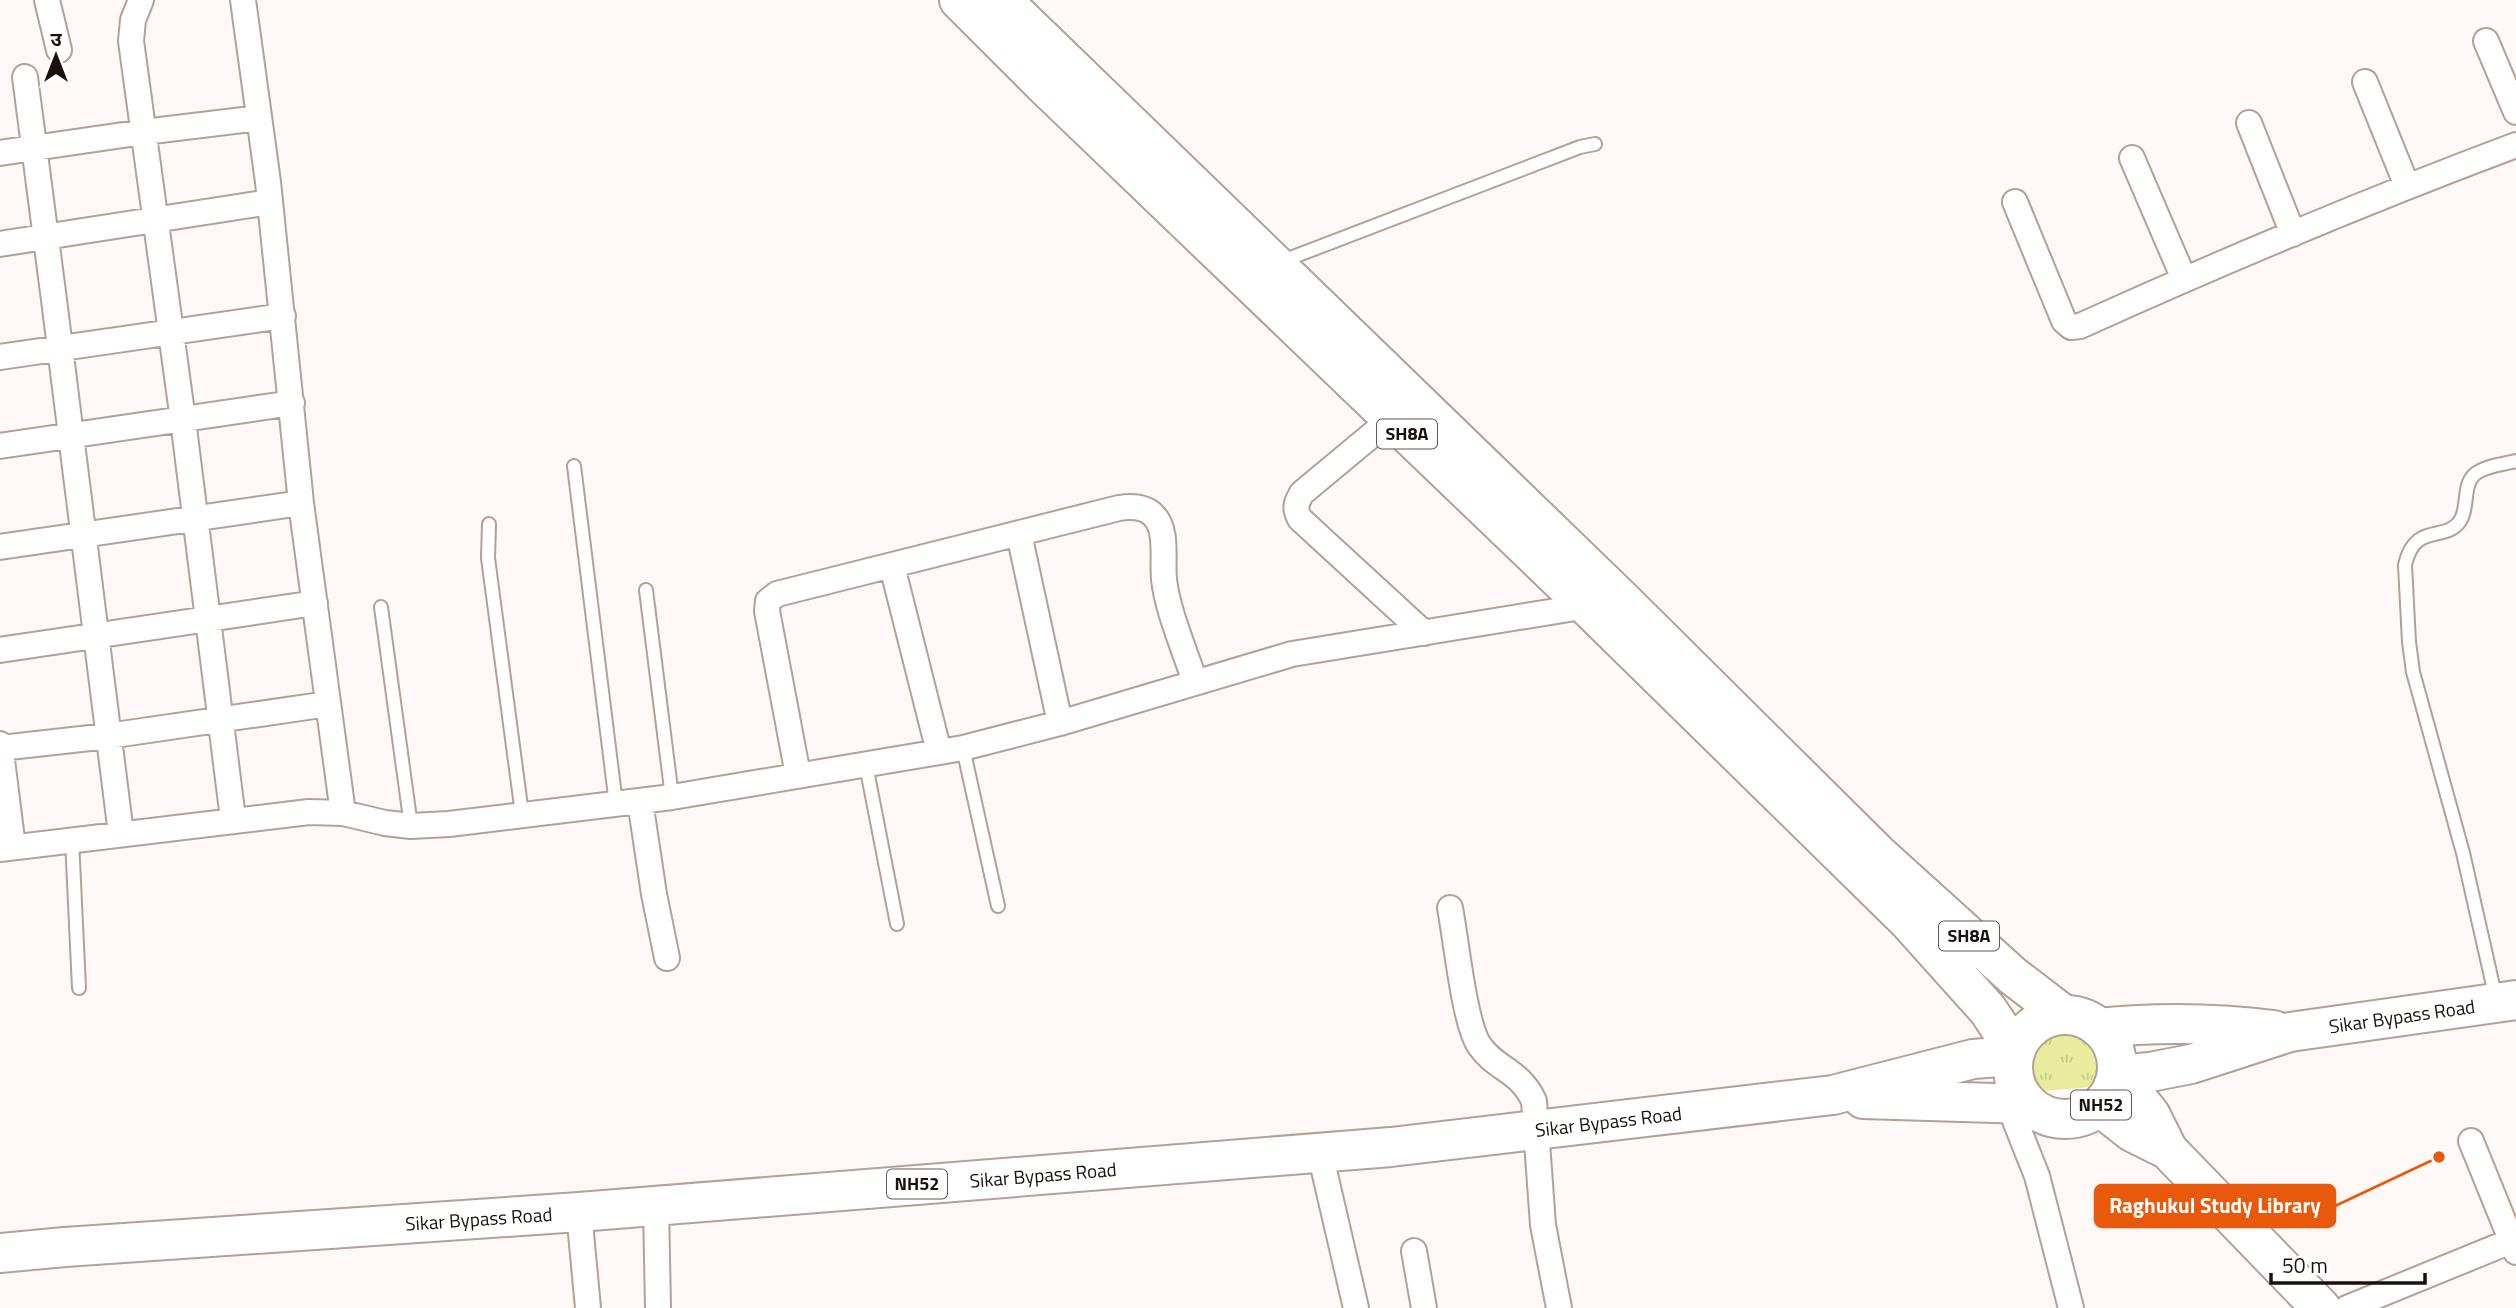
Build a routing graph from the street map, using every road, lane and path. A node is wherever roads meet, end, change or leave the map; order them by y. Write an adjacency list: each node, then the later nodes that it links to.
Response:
1 (47, 0): 7 (street)
2 (243, 0): 11 (street)
3 (960, 0): 33 (main road, SH8A)
4 (1002, 0): 26 (main road, SH8A)
5 (144, 2): 13 (street)
6 (2486, 41): 10 (street)
7 (59, 50)
8 (25, 77): 16 (street)
9 (2365, 82): 19 (street)
10 (2516, 112)
11 (258, 118): 13 (street); 20 (street)
12 (2249, 123): 23 (street)
13 (144, 132): 16 (street); 22 (street)
14 (1595, 144): 26 (lane)
15 (2516, 145): 19 (street)
16 (35, 149): 17 (street); 24 (street)
17 (0, 153)
18 (2132, 158): 27 (street)
19 (2407, 186): 23 (street)
20 (270, 202): 22 (street); 28 (street)
21 (2015, 202): 27 (street)
22 (156, 220): 24 (street); 29 (street)
23 (2293, 234): 27 (street)
24 (46, 237): 25 (street); 30 (street)
25 (0, 244)
26 (1273, 265): 78 (main road, SH8A)
27 (2184, 279)
28 (283, 316): 29 (street); 32 (street)
29 (172, 332): 30 (street); 34 (street)
30 (61, 349): 31 (street); 35 (street)
31 (0, 357)
32 (292, 403): 34 (street); 39 (street)
33 (1391, 419): 48 (main road, SH8A); 51 (street)
34 (183, 420): 35 (street); 40 (street)
35 (70, 437): 36 (street); 42 (street)
36 (0, 446)
37 (2516, 461): 77 (lane)
38 (574, 466): 64 (lane)
39 (301, 503): 40 (street); 47 (street)
40 (195, 518): 42 (street); 50 (street)
41 (489, 524): 66 (lane)
42 (84, 534): 44 (street); 52 (street)
43 (1019, 534): 45 (street); 54 (street); 57 (street)
44 (0, 547)
45 (892, 566): 60 (street); 62 (street)
46 (646, 590): 63 (lane)
47 (315, 603): 50 (street); 55 (street)
48 (1587, 606): 51 (street); 81 (main road, SH8A)
49 (381, 607): 68 (lane)
50 (207, 620): 52 (street); 56 (street)
51 (1424, 633): 54 (street)
52 (96, 636): 53 (street); 58 (street)
53 (0, 650)
54 (1195, 682): 57 (street)
55 (328, 704): 56 (street); 65 (street)
56 (220, 719): 58 (street); 67 (street)
57 (1060, 723): 60 (street)
58 (108, 736): 59 (street); 69 (street)
59 (0, 746): 71 (street)
60 (951, 750): 61 (street); 72 (lane)
61 (866, 765): 62 (street); 74 (lane)
62 (798, 775): 63 (street)
63 (671, 797): 64 (street)
64 (628, 803): 66 (street); 75 (street)
65 (342, 813): 67 (street); 68 (street)
66 (522, 814): 68 (street)
67 (233, 819): 69 (street)
68 (411, 826)
69 (121, 834): 70 (street)
70 (72, 840): 71 (street); 76 (lane)
71 (6, 848)
72 (998, 906)
73 (1450, 908): 85 (street)
74 (897, 924)
75 (667, 958)
76 (79, 988)
77 (2507, 1002): 80 (main road, Sikar Bypass Road / NH52)
78 (2064, 1015): 79 (main road, Sikar Bypass Road / NH52); 81 (main road)
79 (2099, 1028): 80 (main road, Sikar Bypass Road / NH52); 82 (main road, NH52)
80 (2290, 1032): 82 (main road, Sikar Bypass Road / NH52)
81 (2014, 1053): 83 (main road, Sikar Bypass Road / NH52); 84 (main road)
82 (2110, 1088): 84 (main road, Sikar Bypass Road / NH52); 99 (main road)
83 (1833, 1095): 84 (main road, Sikar Bypass Road / NH52); 85 (main road, Sikar Bypass Road / NH52)
84 (2018, 1104): 98 (street)
85 (1537, 1129): 87 (main road, Sikar Bypass Road / NH52); 97 (street)
86 (2471, 1141): 90 (street)
87 (1320, 1153): 88 (main road, Sikar Bypass Road / NH52); 95 (street)
88 (656, 1206): 89 (main road, Sikar Bypass Road / NH52); 94 (street)
89 (579, 1212): 92 (main road, Sikar Bypass Road / NH52); 93 (street)
90 (2515, 1244): 100 (street)
91 (1414, 1251): 96 (street)
92 (0, 1254)
93 (588, 1308)
94 (658, 1308)
95 (1356, 1308)
96 (1424, 1308)
97 (1559, 1308)
98 (2071, 1308)
99 (2320, 1308)
100 (2347, 1308)

